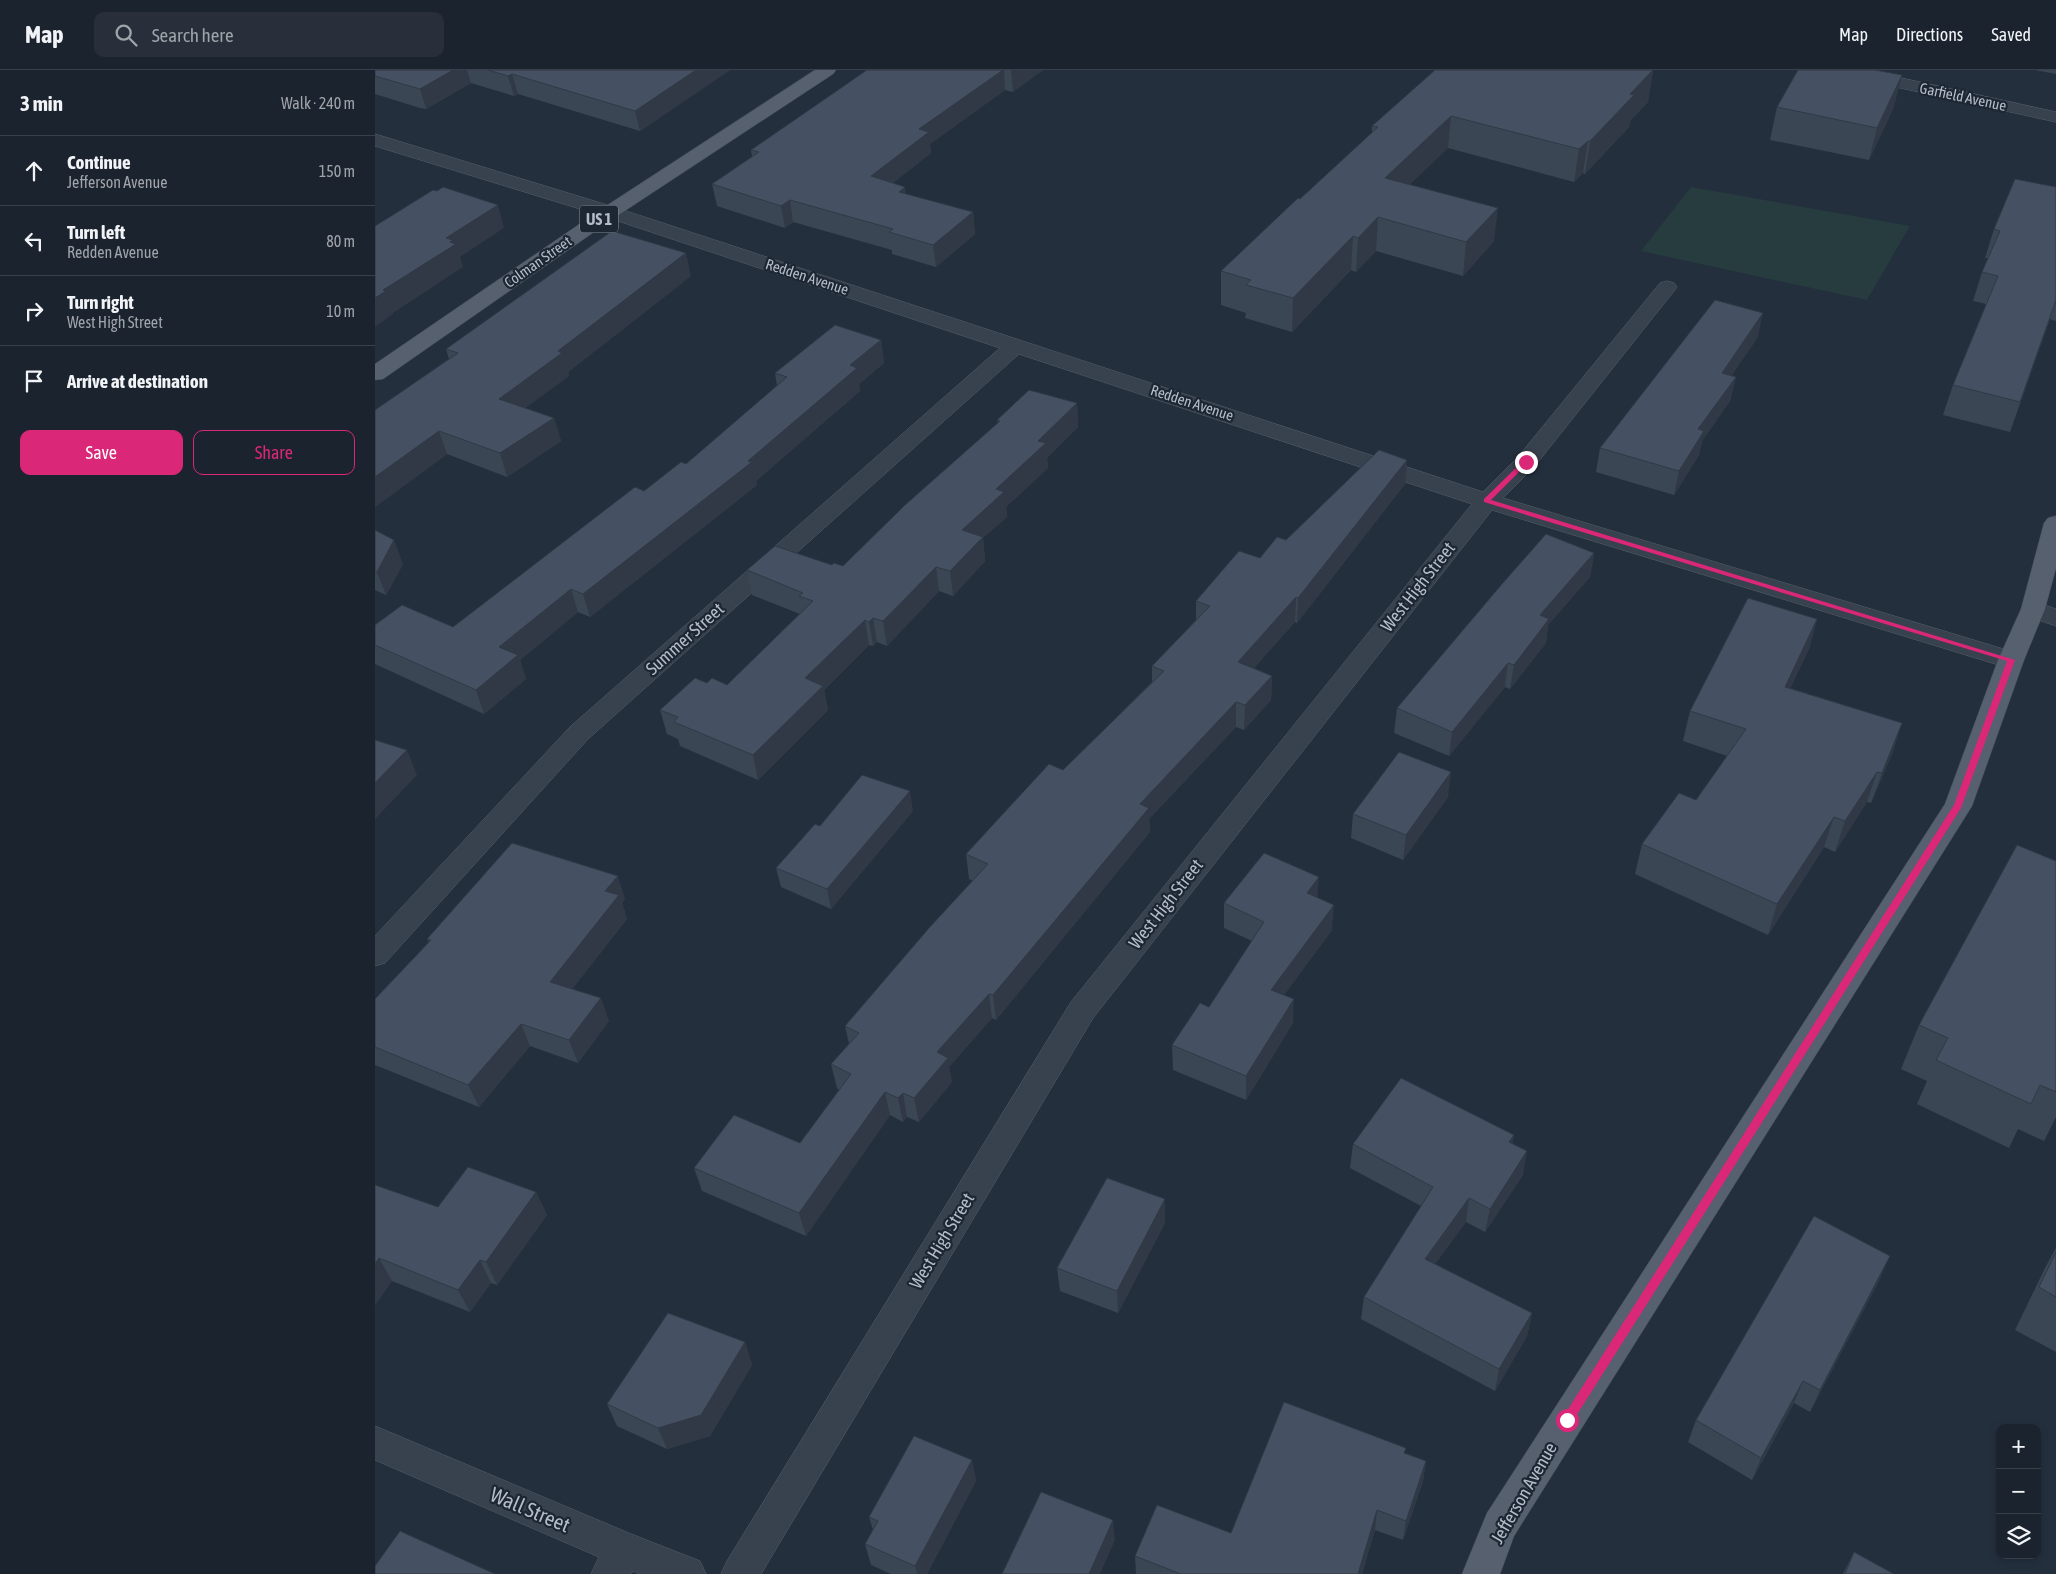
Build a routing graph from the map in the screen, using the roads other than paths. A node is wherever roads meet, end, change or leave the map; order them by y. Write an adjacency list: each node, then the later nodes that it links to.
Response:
1 (827, 70): 5 (main road, Colman Street / US 1)
2 (1841, 70): 3 (street, Garfield Avenue)
3 (2056, 117)
4 (375, 140): 5 (street, Redden Avenue)
5 (610, 212): 7 (street, Redden Avenue); 8 (main road, Colman Street / US 1)
6 (1667, 287): 9 (street, West High Street)
7 (1016, 345): 9 (street, Redden Avenue); 14 (street, Summer Street)
8 (375, 374)
9 (1487, 500): 13 (street, Redden Avenue); 18 (street, West High Street)
10 (2056, 523): 11 (main road, Jefferson Avenue)
11 (2033, 609): 12 (street); 13 (main road, Jefferson Avenue)
12 (2056, 618)
13 (2011, 660): 19 (main road, Jefferson Avenue)
14 (375, 955)
15 (375, 1443): 16 (street, Wall Street)
16 (617, 1562): 17 (street, Wall Street)
17 (687, 1574)
18 (740, 1574)
19 (1481, 1574)

